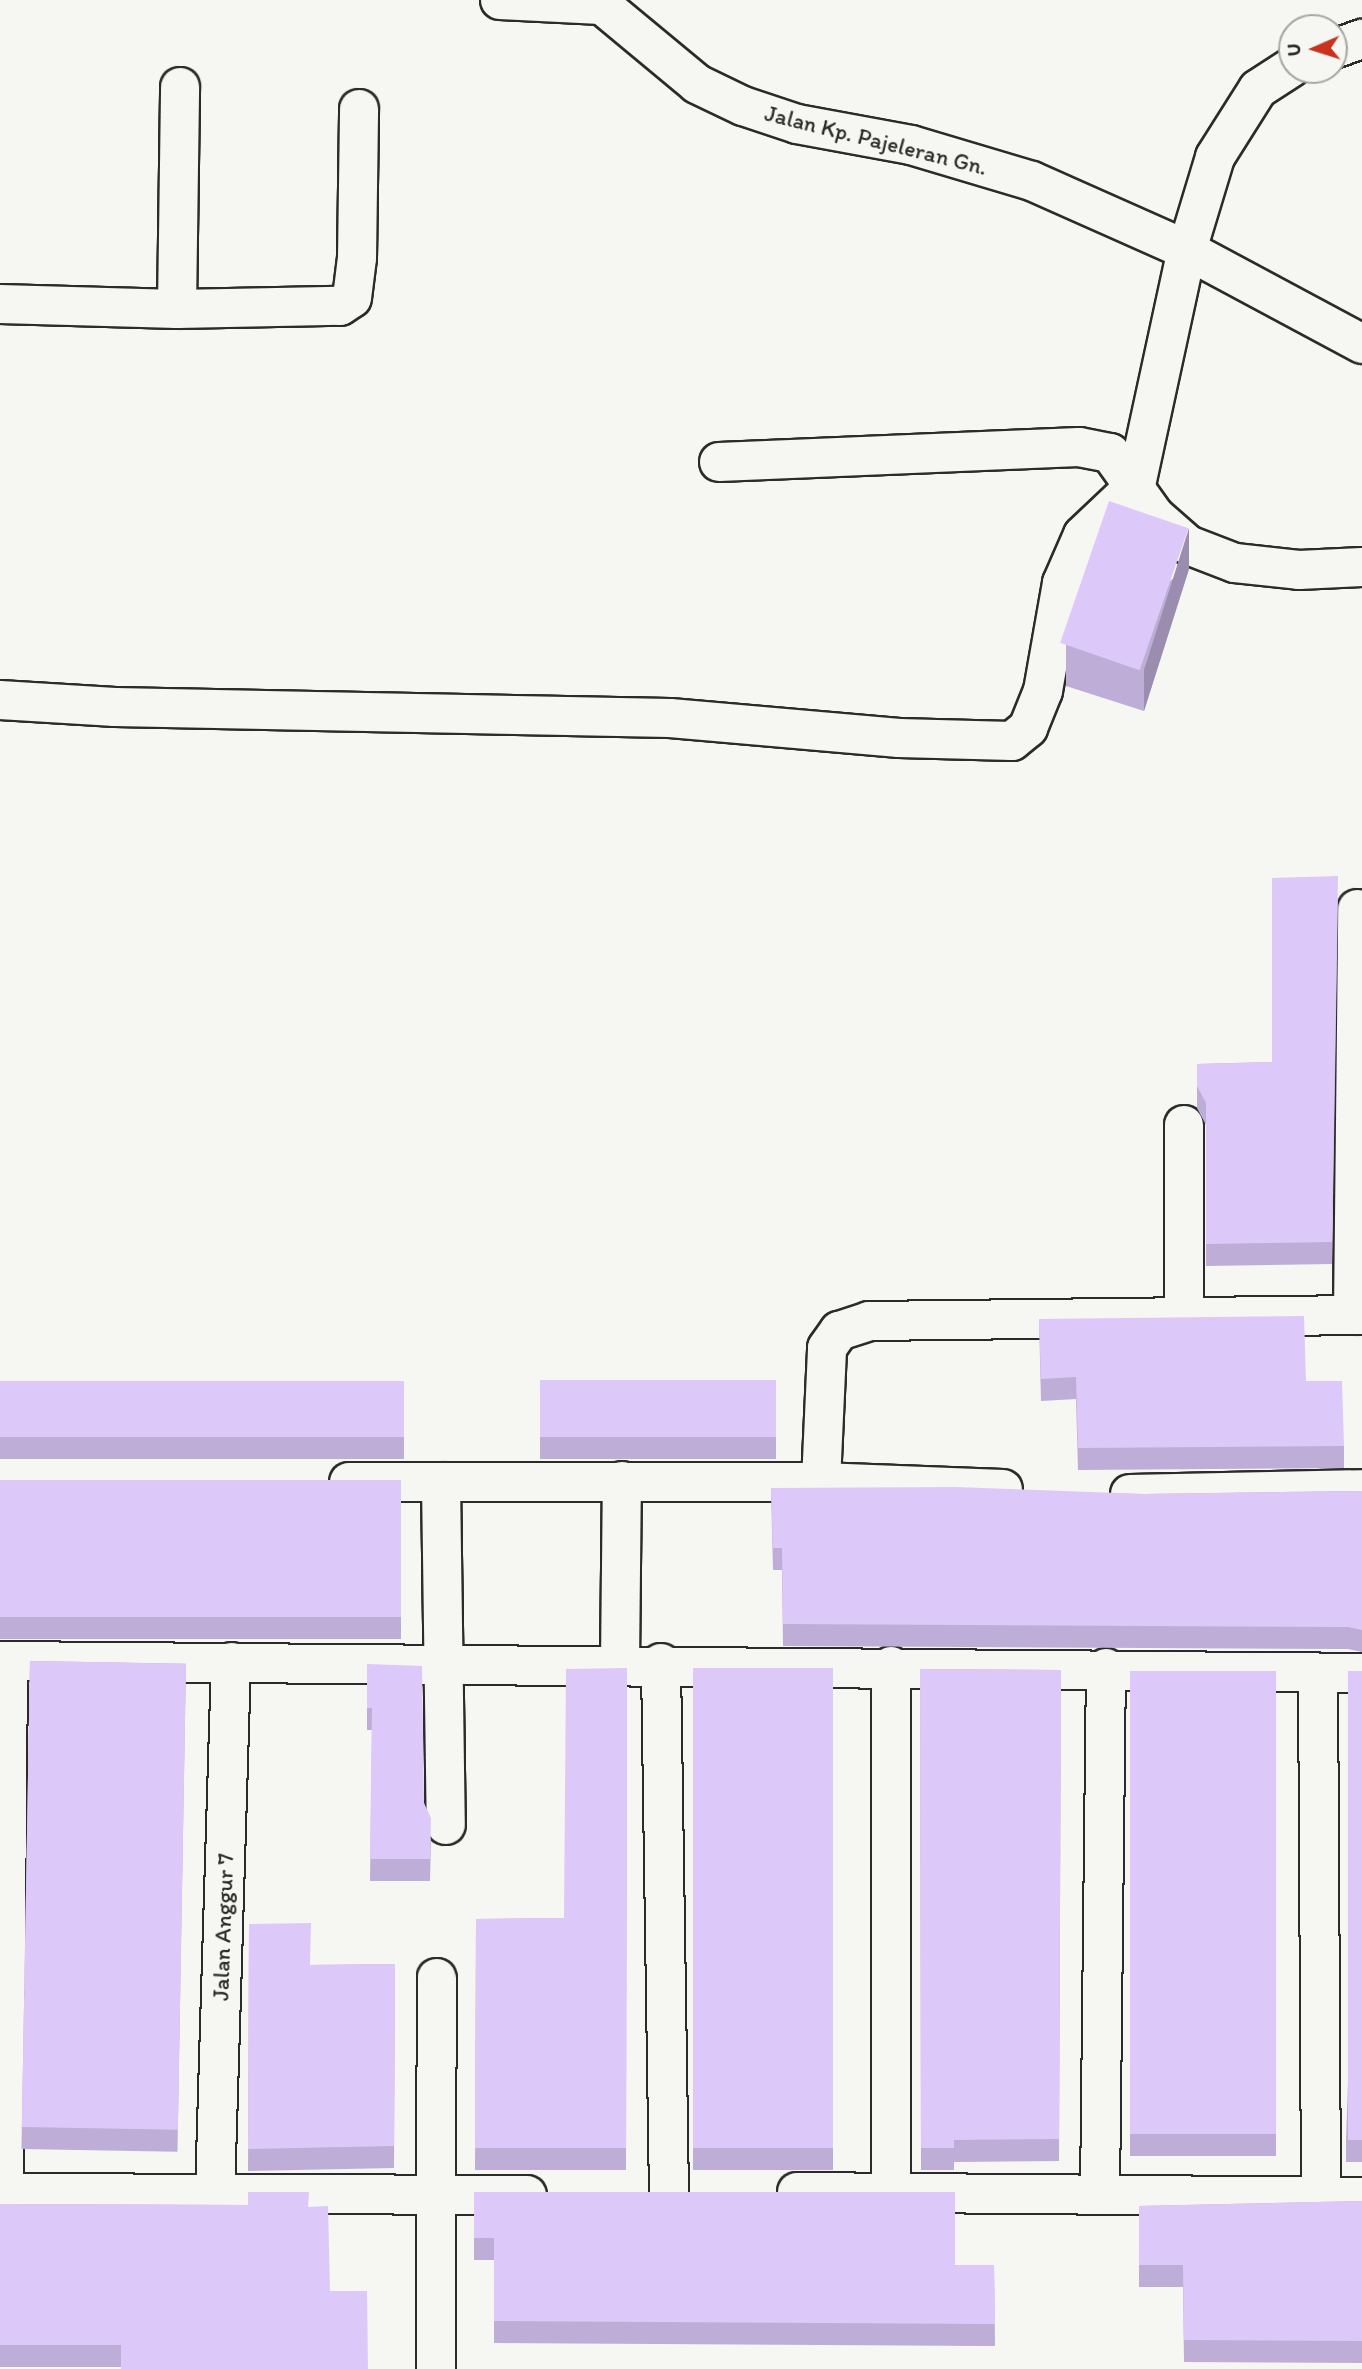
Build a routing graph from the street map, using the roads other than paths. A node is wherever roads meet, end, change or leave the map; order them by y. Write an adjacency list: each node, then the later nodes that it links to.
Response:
1 (500, 0): 2 (street)
2 (599, 3): 6 (street, Jalan Kp. Pajeleran Gn.)
3 (1278, 76): 6 (street)
4 (180, 87): 8 (street)
5 (359, 109): 8 (street)
6 (1187, 250): 9 (street, Jalan Kp. Pajeleran Gn.); 11 (street)
7 (0, 304): 8 (street)
8 (177, 309)
9 (1362, 344)
10 (719, 462): 11 (street)
11 (1136, 485): 12 (street); 13 (street)
12 (1362, 568)
13 (0, 699)
14 (1357, 909): 16 (street)
15 (1184, 1125): 17 (street)
16 (1357, 1315): 17 (street)
17 (1184, 1316): 21 (street)
18 (622, 1481): 20 (street); 21 (street); 27 (street)
19 (317, 1482): 20 (street)
20 (441, 1482): 28 (street)
21 (821, 1482): 23 (street)
22 (1362, 1489): 24 (street)
23 (1038, 1490)
24 (1092, 1492)
25 (4, 1661): 26 (street); 38 (street)
26 (230, 1662): 28 (street); 37 (street, Jalan Anggur 7)
27 (620, 1663): 28 (street); 29 (street)
28 (446, 1664): 34 (street)
29 (661, 1664): 30 (street); 42 (street)
30 (891, 1667): 31 (street); 36 (street)
31 (1105, 1668): 33 (street); 40 (street)
32 (1362, 1672): 33 (street)
33 (1318, 1673): 46 (street)
34 (446, 1825)
35 (437, 1978): 44 (street)
36 (891, 2191): 39 (street); 40 (street)
37 (215, 2192): 38 (street); 44 (street)
38 (2, 2193)
39 (766, 2193)
40 (1100, 2193): 46 (street)
41 (628, 2194): 42 (street)
42 (669, 2194): 43 (street)
43 (710, 2194)
44 (437, 2195): 45 (street); 48 (street)
45 (560, 2195)
46 (1321, 2196): 47 (street)
47 (1362, 2197)
48 (436, 2369)

